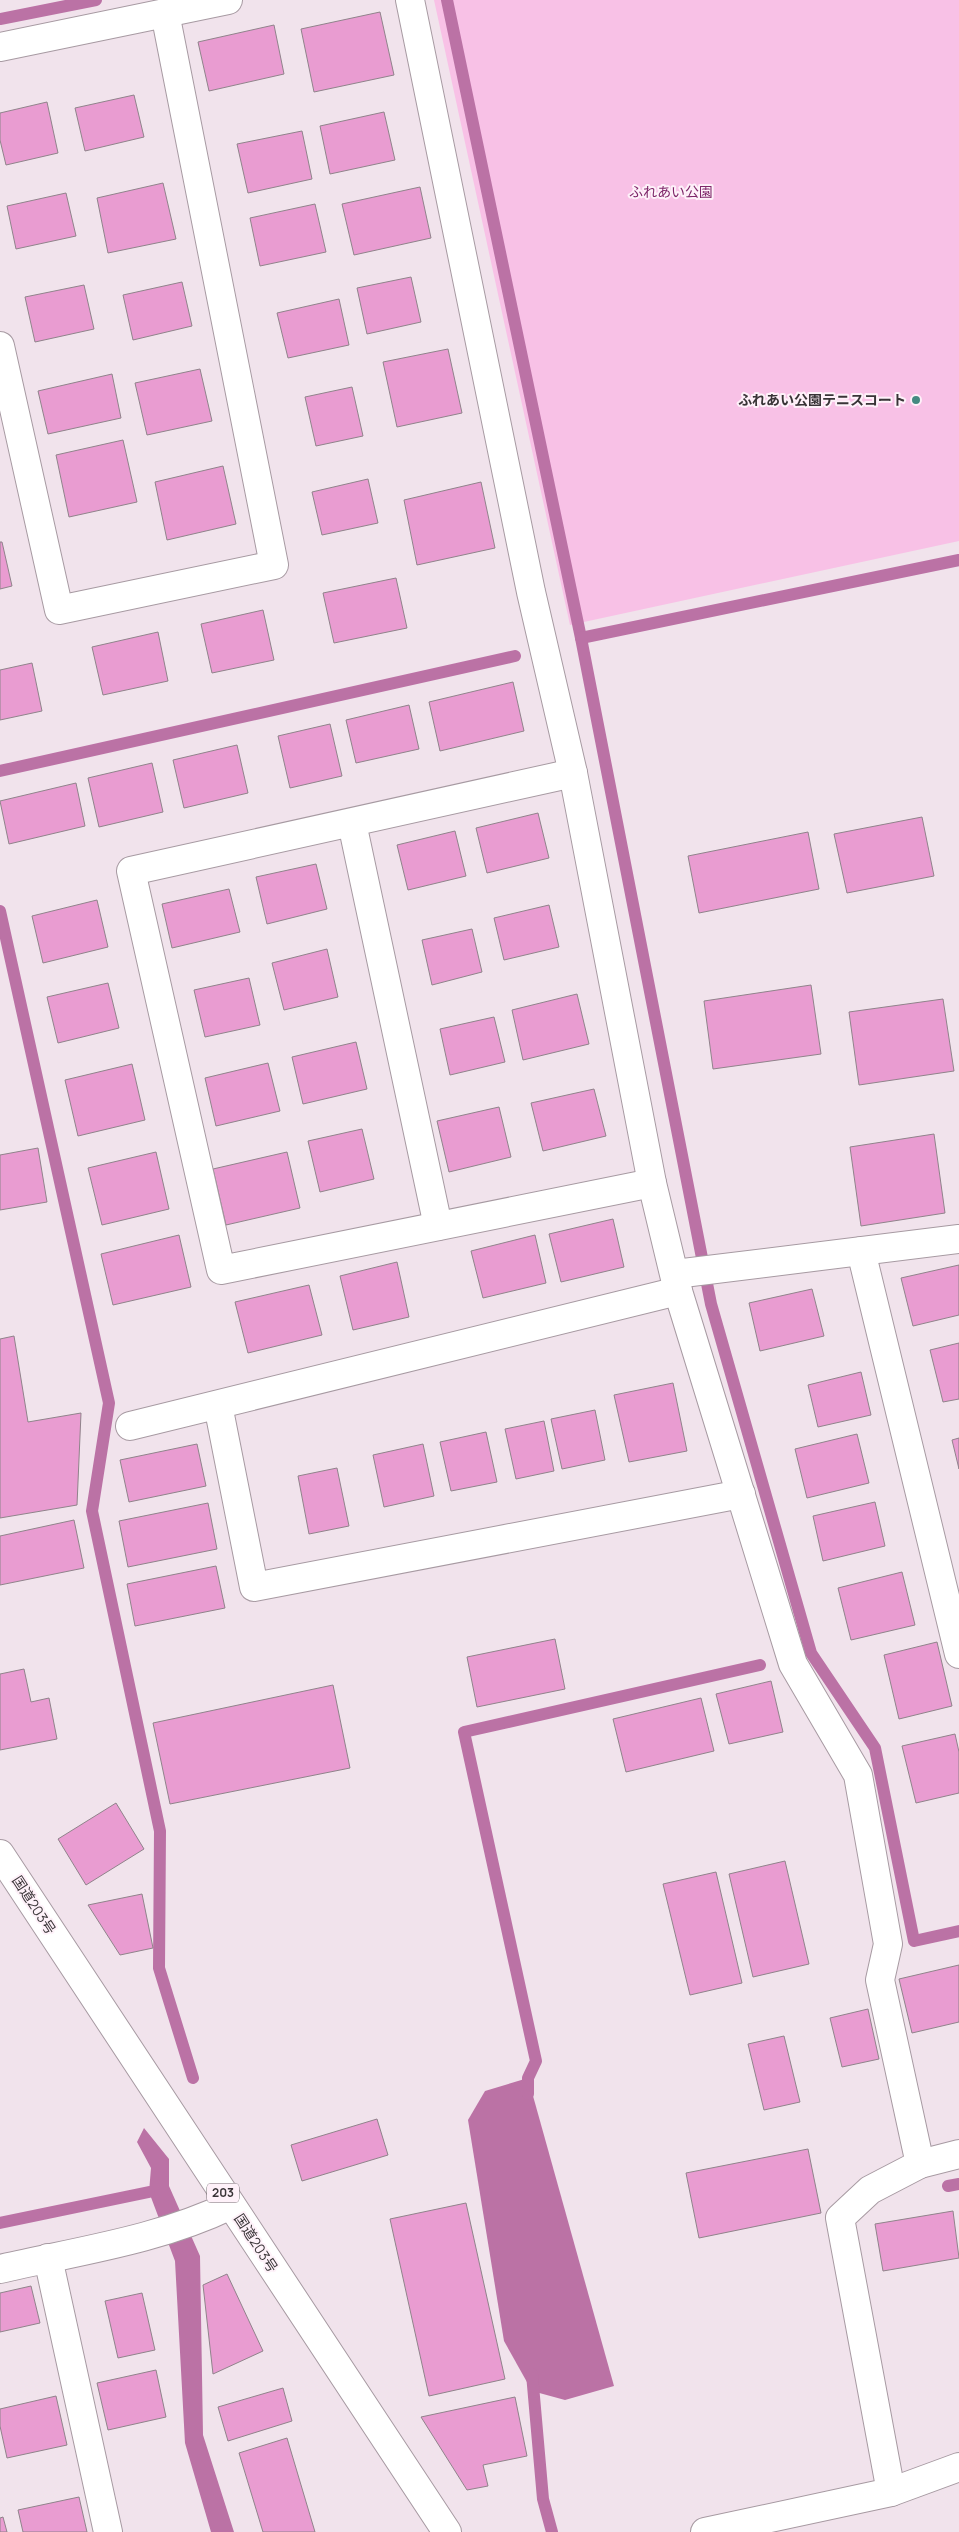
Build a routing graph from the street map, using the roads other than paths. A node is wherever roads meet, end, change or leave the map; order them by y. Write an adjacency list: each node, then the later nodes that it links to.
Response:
1 (228, 0): 3 (main road)
2 (410, 0): 6 (main road)
3 (164, 13): 4 (main road); 5 (main road)
4 (0, 47)
5 (0, 346)
6 (573, 773): 7 (main road); 8 (main road)
7 (352, 823): 9 (main road); 9 (main road)
8 (652, 1183): 9 (main road); 12 (main road)
9 (438, 1226)
10 (959, 1239): 11 (main road)
11 (861, 1251): 12 (main road); 16 (main road)
12 (676, 1283): 13 (main road); 15 (main road)
13 (218, 1405): 14 (main road); 15 (main road)
14 (130, 1426)
15 (741, 1494): 19 (main road)
16 (959, 1654)
17 (0, 1854): 20 (main road, 国道203号 / 203)
18 (959, 2154): 19 (main road)
19 (920, 2164): 24 (main road)
20 (231, 2205): 21 (main road); 26 (main road, 国道203号 / 203)
21 (48, 2258): 22 (main road); 25 (main road)
22 (0, 2269)
23 (959, 2467): 24 (main road)
24 (891, 2492): 27 (main road)
25 (108, 2532)
26 (447, 2532)
27 (705, 2532)

